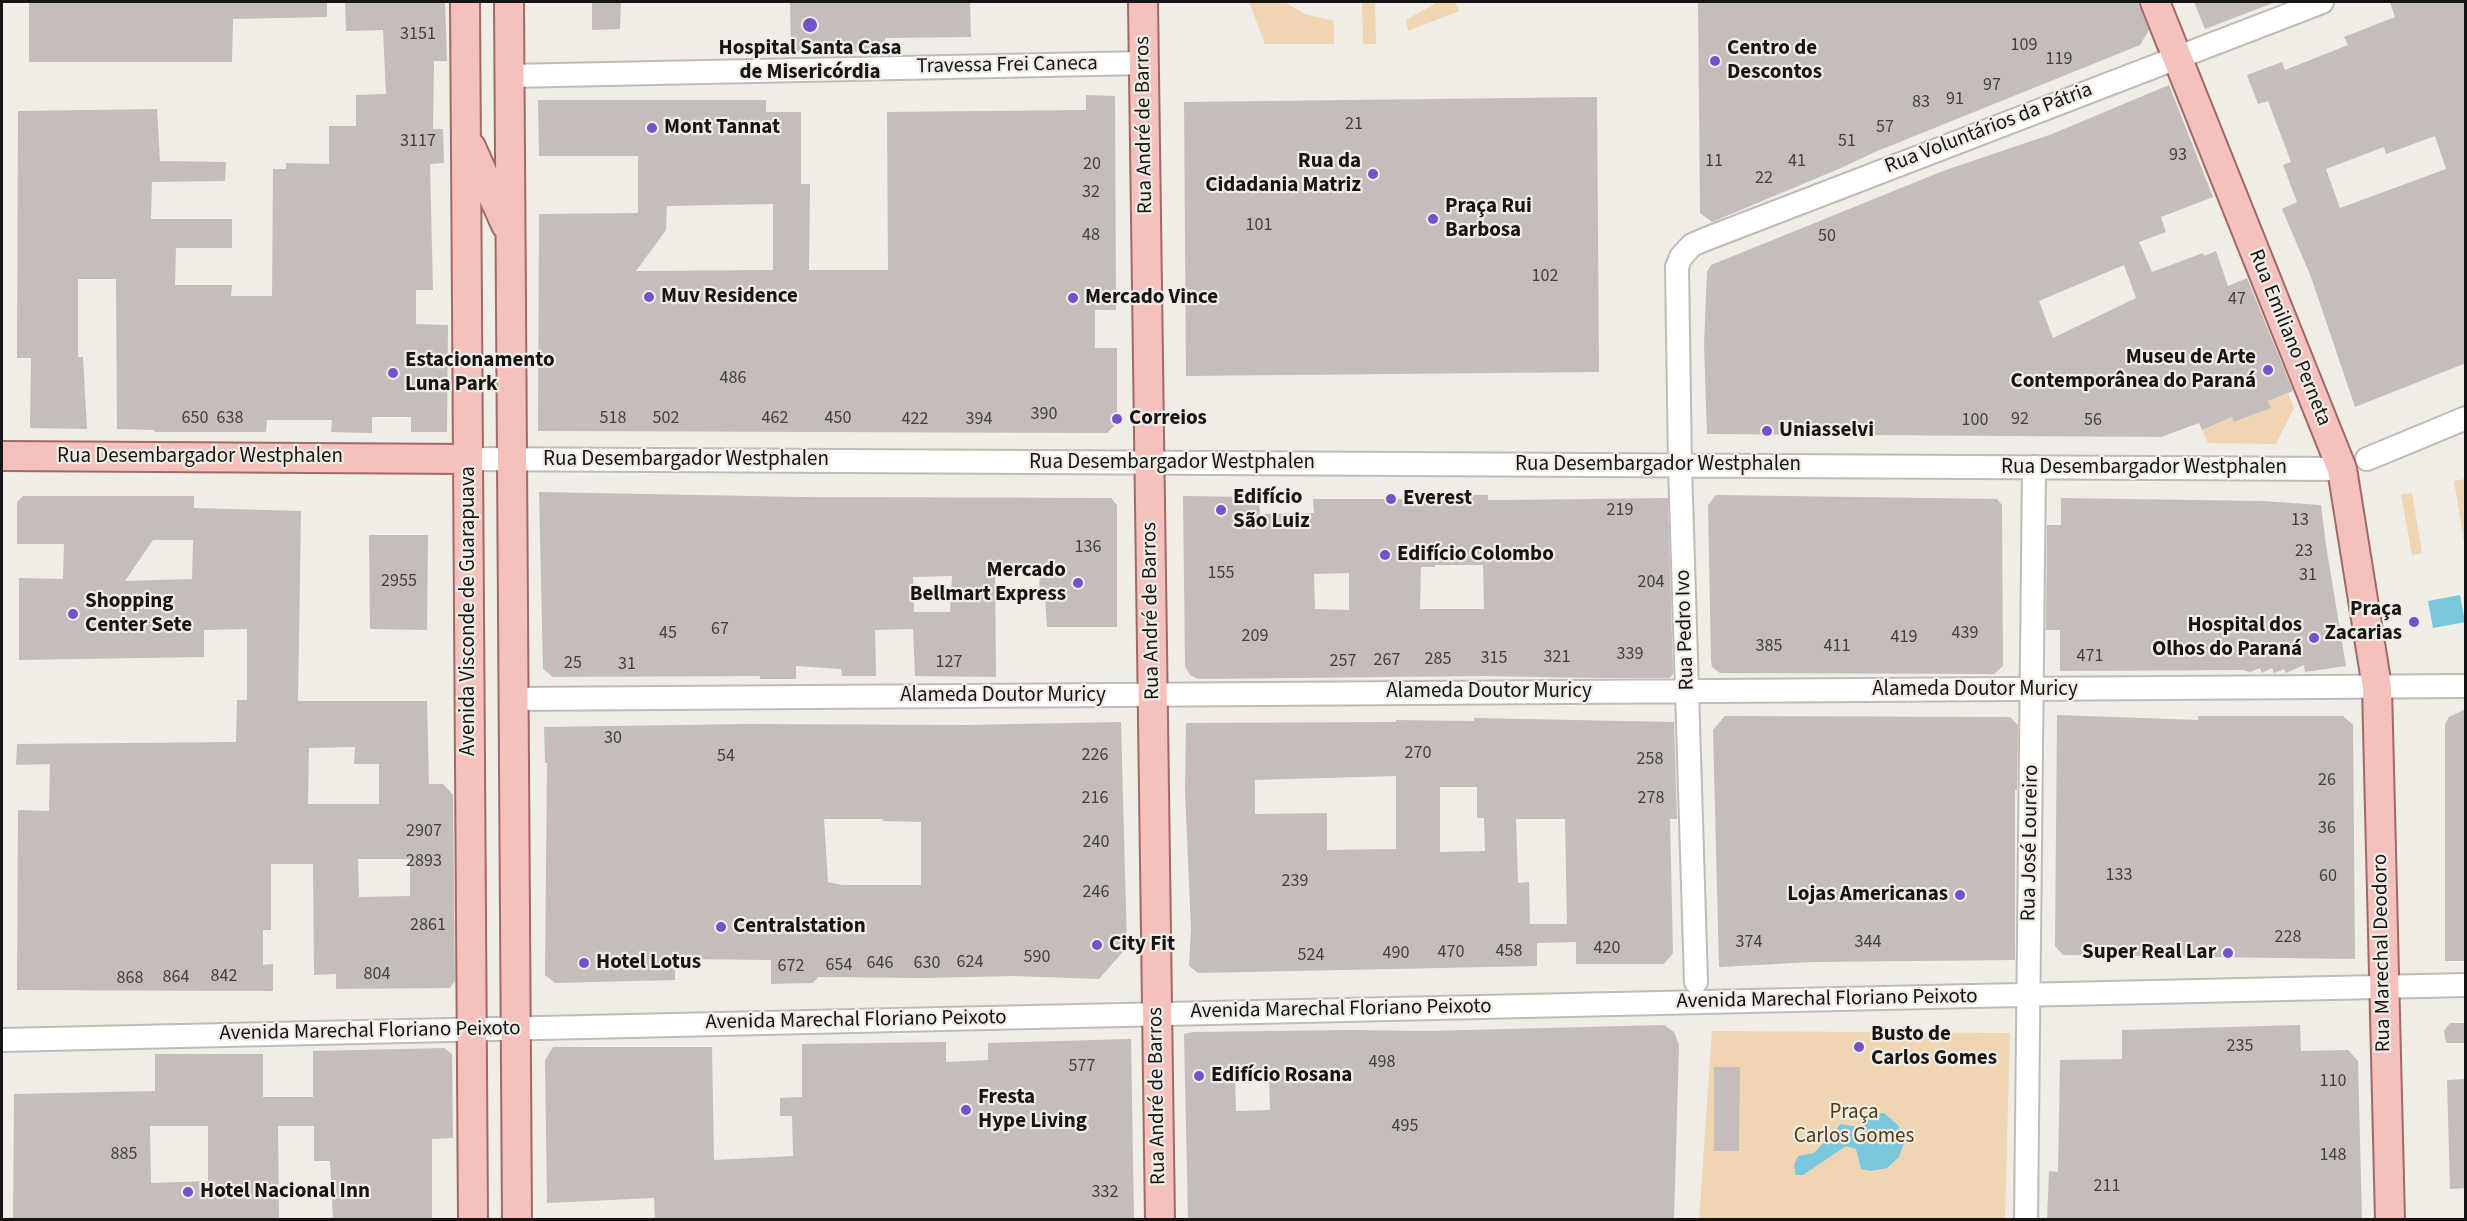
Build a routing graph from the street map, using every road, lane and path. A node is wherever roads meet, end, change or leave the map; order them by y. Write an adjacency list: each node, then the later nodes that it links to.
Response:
1 (465, 2): 9 (main road, Avenida Visconde de Guarapuava)
2 (508, 2): 8 (main road, Avenida Visconde de Guarapuava)
3 (1143, 2): 7 (main road, Rua André de Barros)
4 (2155, 2): 6 (main road, Rua Emiliano Perneta)
5 (2322, 2): 6 (street, Rua Voluntários da Pátria)
6 (2177, 56): 11 (street, Rua Voluntários da Pátria); 17 (main road, Rua Emiliano Perneta)
7 (1144, 63): 8 (street, Travessa Frei Caneca); 16 (main road, Rua André de Barros)
8 (509, 76): 10 (main road, Avenida Visconde de Guarapuava)
9 (466, 135): 10 (main road); 14 (main road, Avenida Visconde de Guarapuava)
10 (510, 235): 15 (main road, Avenida Visconde de Guarapuava)
11 (1677, 278): 18 (street, Rua Pedro Ivo)
12 (2466, 417): 17 (street)
13 (2, 456): 14 (main road, Rua Desembargador Westphalen)
14 (467, 459): 15 (street, Rua Desembargador Westphalen); 26 (main road, Avenida Visconde de Guarapuava)
15 (511, 459): 16 (street, Rua Desembargador Westphalen); 25 (main road, Avenida Visconde de Guarapuava)
16 (1149, 463): 18 (street, Rua Desembargador Westphalen); 24 (main road, Rua André de Barros)
17 (2355, 464): 19 (street, Rua Desembargador Westphalen); 21 (main road, Rua Emiliano Perneta)
18 (1680, 465): 19 (street, Rua Desembargador Westphalen); 23 (street, Rua Pedro Ivo)
19 (2034, 467): 22 (street, Rua José Loureiro)
20 (2466, 686): 21 (street, Alameda Doutor Muricy)
21 (2377, 687): 22 (street, Alameda Doutor Muricy); 30 (main road, Rua Marechal Deodoro)
22 (2032, 690): 23 (street, Alameda Doutor Muricy); 31 (street, Rua José Loureiro)
23 (1688, 691): 24 (street, Alameda Doutor Muricy); 28 (street, Rua Pedro Ivo)
24 (1153, 695): 25 (street, Alameda Doutor Muricy); 32 (main road, Rua André de Barros)
25 (513, 699): 27 (main road, Avenida Visconde de Guarapuava)
26 (470, 752): 27 (main road); 34 (main road, Avenida Visconde de Guarapuava)
27 (514, 811): 33 (main road, Avenida Visconde de Guarapuava)
28 (1696, 982)
29 (2466, 985): 30 (street, Avenida Marechal Floriano Peixoto)
30 (2384, 987): 31 (street, Avenida Marechal Floriano Peixoto); 41 (main road, Rua Marechal Deodoro)
31 (2029, 995): 32 (street, Avenida Marechal Floriano Peixoto); 40 (street, Rua José Loureiro)
32 (1157, 1014): 33 (street, Avenida Marechal Floriano Peixoto); 39 (main road, Rua André de Barros)
33 (516, 1029): 34 (street, Avenida Marechal Floriano Peixoto); 36 (main road, Avenida Visconde de Guarapuava)
34 (472, 1030): 35 (street, Avenida Marechal Floriano Peixoto); 37 (main road, Avenida Visconde de Guarapuava)
35 (2, 1040)
36 (517, 1153): 37 (main road); 38 (main road, Avenida Visconde de Guarapuava)
37 (473, 1216)
38 (517, 1220)
39 (1160, 1220)
40 (2026, 1220)
41 (2390, 1220)

